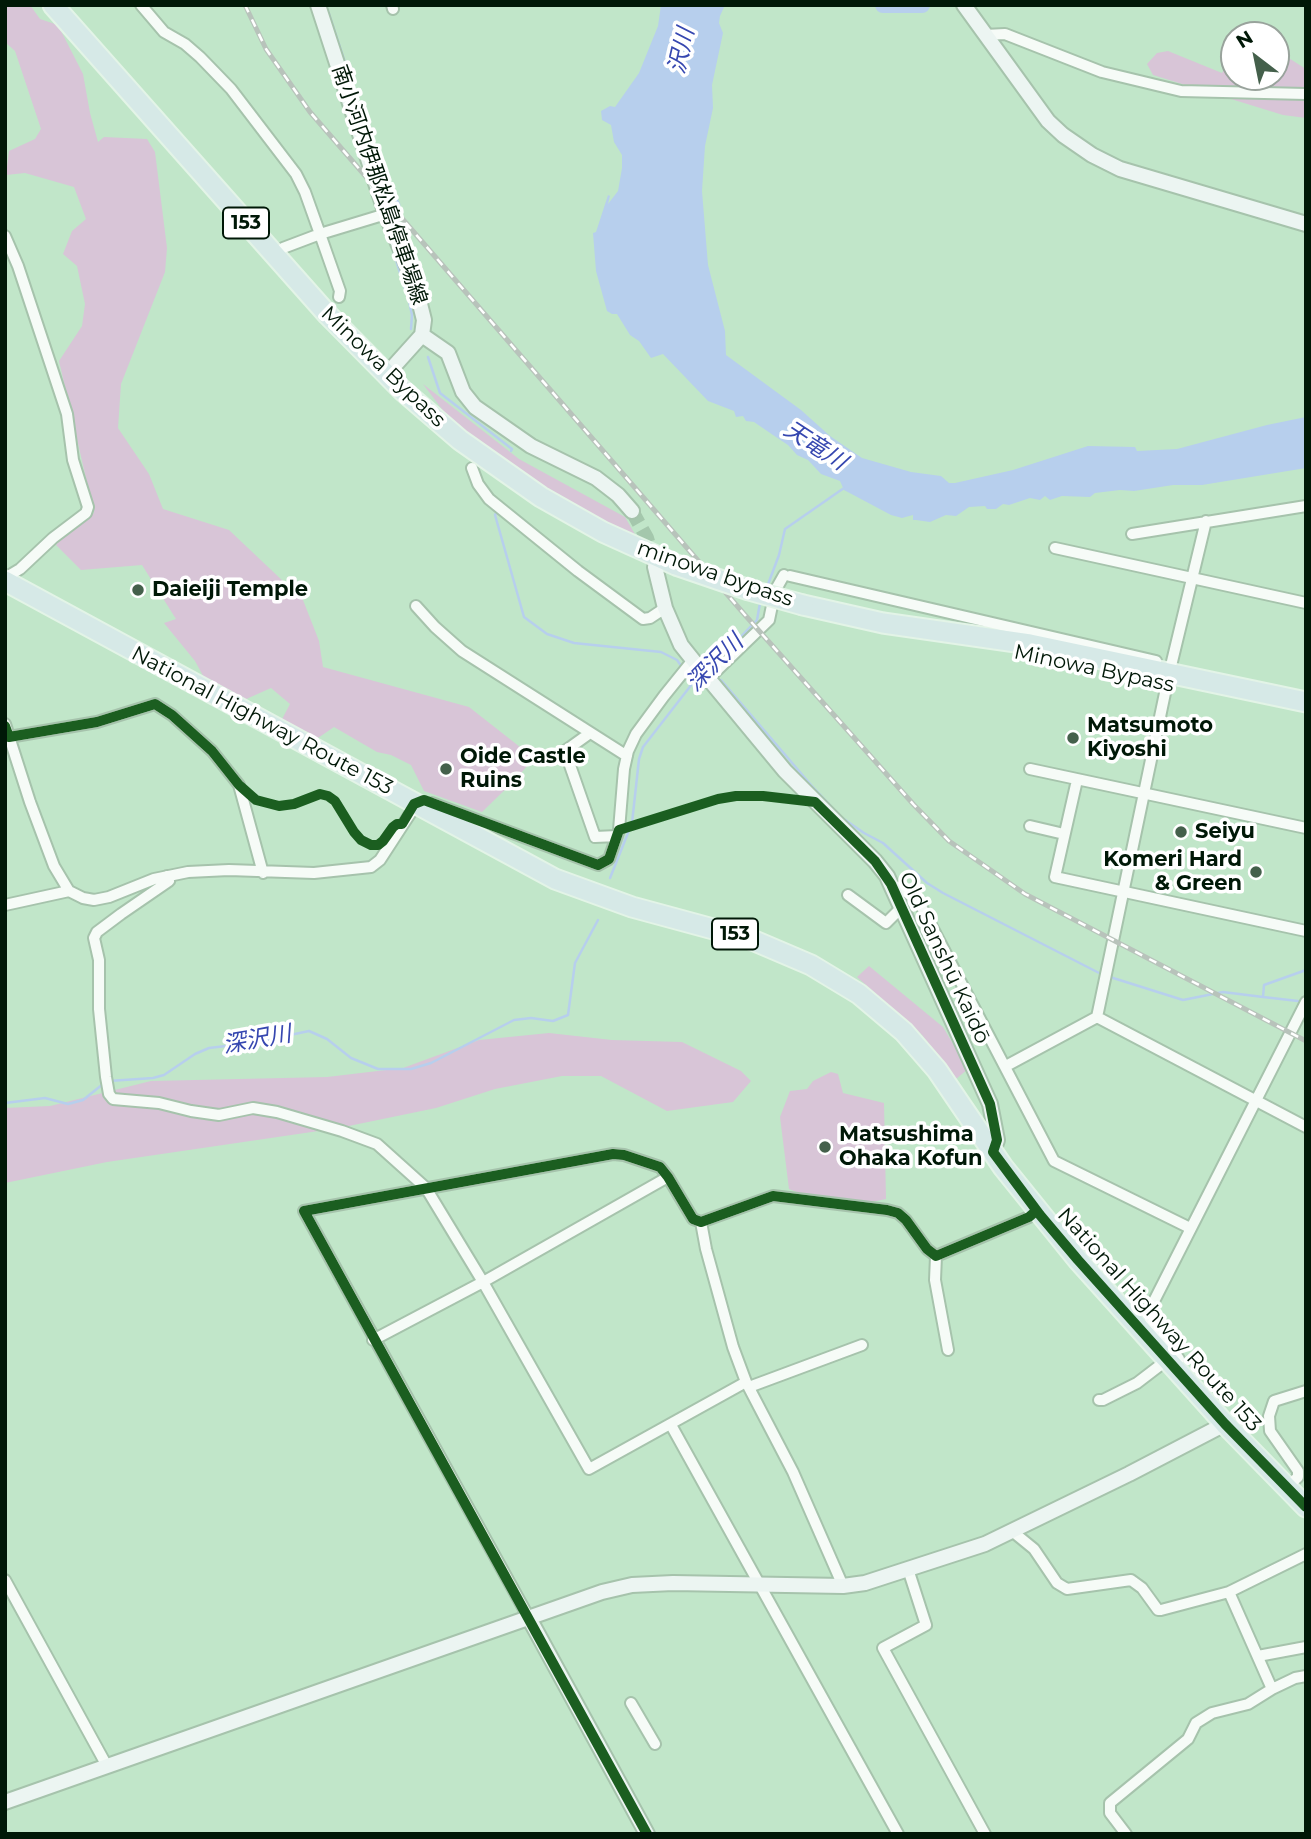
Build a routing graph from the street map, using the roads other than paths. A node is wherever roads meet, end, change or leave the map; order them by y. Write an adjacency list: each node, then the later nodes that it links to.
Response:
1 (53, 5): 15 (highway, Minowa Bypass / 153)
2 (66, 5): 12 (highway, Minowa Bypass / 153)
3 (141, 5): 10 (street)
4 (318, 5): 8 (street, 南小河内伊那松島停車場線)
5 (964, 5): 6 (street)
6 (985, 35): 7 (street); 9 (street)
7 (1306, 94)
8 (386, 214): 10 (street); 14 (street, 南小河内伊那松島停車場線)
9 (1306, 224)
10 (320, 234): 12 (street); 13 (street)
11 (5, 236): 25 (street)
12 (284, 248): 15 (highway, Minowa Bypass / 153)
13 (339, 297)
14 (422, 335): 15 (street); 19 (street, 南小河内伊那松島停車場線)
15 (390, 370): 16 (highway, Minowa Bypass / 153)
16 (449, 430): 27 (highway, minowa bypass / 153, bridge)
17 (472, 468): 29 (street)
18 (1306, 506): 20 (street)
19 (632, 511)
20 (1206, 521): 21 (street); 24 (street)
21 (1132, 534)
22 (1055, 548): 24 (street)
23 (655, 568): 29 (street)
24 (1191, 578): 26 (street); 31 (street)
25 (5, 580): 41 (highway, National Highway Route 153 / 153)
26 (1306, 604)
27 (803, 605): 31 (highway, Minowa Bypass / 153)
28 (416, 606): 36 (street)
29 (665, 608): 30 (street)
30 (694, 662): 32 (street); 37 (street)
31 (1169, 674): 32 (street); 33 (highway, Minowa Bypass / 153); 34 (highway, Minowa Bypass / 153); 40 (street)
32 (707, 677): 48 (street, Old Sanshū Kaidō)
33 (1306, 702)
34 (1306, 713)
35 (6, 728): 46 (street); 49 (street)
36 (590, 733): 37 (street); 44 (street)
37 (627, 756): 44 (street)
38 (1030, 769): 39 (street)
39 (1077, 780): 40 (street); 45 (street)
40 (1144, 793): 43 (street); 50 (street)
41 (414, 804): 44 (street); 46 (street); 60 (highway, National Highway Route 153 / 153)
42 (1030, 826): 45 (street)
43 (1306, 828)
44 (618, 833)
45 (1064, 834): 50 (street)
46 (263, 873): 47 (street)
47 (167, 876): 49 (street); 62 (street)
48 (891, 884): 53 (street, Old Sanshū Kaidō); 57 (street)
49 (69, 891): 52 (street)
50 (1125, 891): 54 (street); 56 (street)
51 (848, 895): 53 (street)
52 (5, 905)
53 (902, 907): 60 (street, Old Sanshū Kaidō)
54 (1306, 931)
55 (1306, 1002): 58 (street)
56 (1097, 1017): 57 (street); 58 (street)
57 (1006, 1066): 65 (street)
58 (1254, 1101): 59 (street); 65 (street)
59 (1306, 1127)
60 (993, 1152): 63 (highway, National Highway Route 153 / 153)
61 (668, 1177): 62 (street); 64 (street); 67 (street)
62 (426, 1188): 67 (street); 68 (street)
63 (1036, 1210): 66 (street); 71 (highway, National Highway Route 153 / 153)
64 (701, 1222): 66 (street); 72 (street)
65 (1190, 1228): 71 (street)
66 (936, 1256): 70 (street)
67 (483, 1282): 68 (street); 75 (street)
68 (373, 1340): 86 (street)
69 (862, 1345): 72 (street)
70 (948, 1350)
71 (1172, 1365): 74 (street); 76 (highway, National Highway Route 153 / 153)
72 (748, 1385): 75 (street); 84 (street)
73 (1306, 1391): 77 (street)
74 (1099, 1400)
75 (671, 1424): 83 (street)
76 (1225, 1424): 77 (highway, National Highway Route 153 / 153); 79 (street)
77 (1286, 1488): 78 (highway, National Highway Route 153 / 153)
78 (1306, 1507)
79 (1012, 1531): 81 (street); 85 (street)
80 (1306, 1554): 85 (street)
81 (908, 1569): 84 (street); 97 (street)
82 (5, 1580): 93 (street)
83 (759, 1585): 84 (street); 86 (street); 96 (street)
84 (843, 1586)
85 (1229, 1592): 88 (street)
86 (529, 1618): 93 (street); 95 (street)
87 (1306, 1647): 88 (street)
88 (1258, 1656): 90 (street)
89 (1306, 1676): 90 (street)
90 (1272, 1689): 98 (street)
91 (631, 1703): 92 (street)
92 (655, 1744)
93 (107, 1766): 94 (street)
94 (5, 1802)
95 (647, 1834)
96 (898, 1834)
97 (985, 1834)
98 (1126, 1834)

